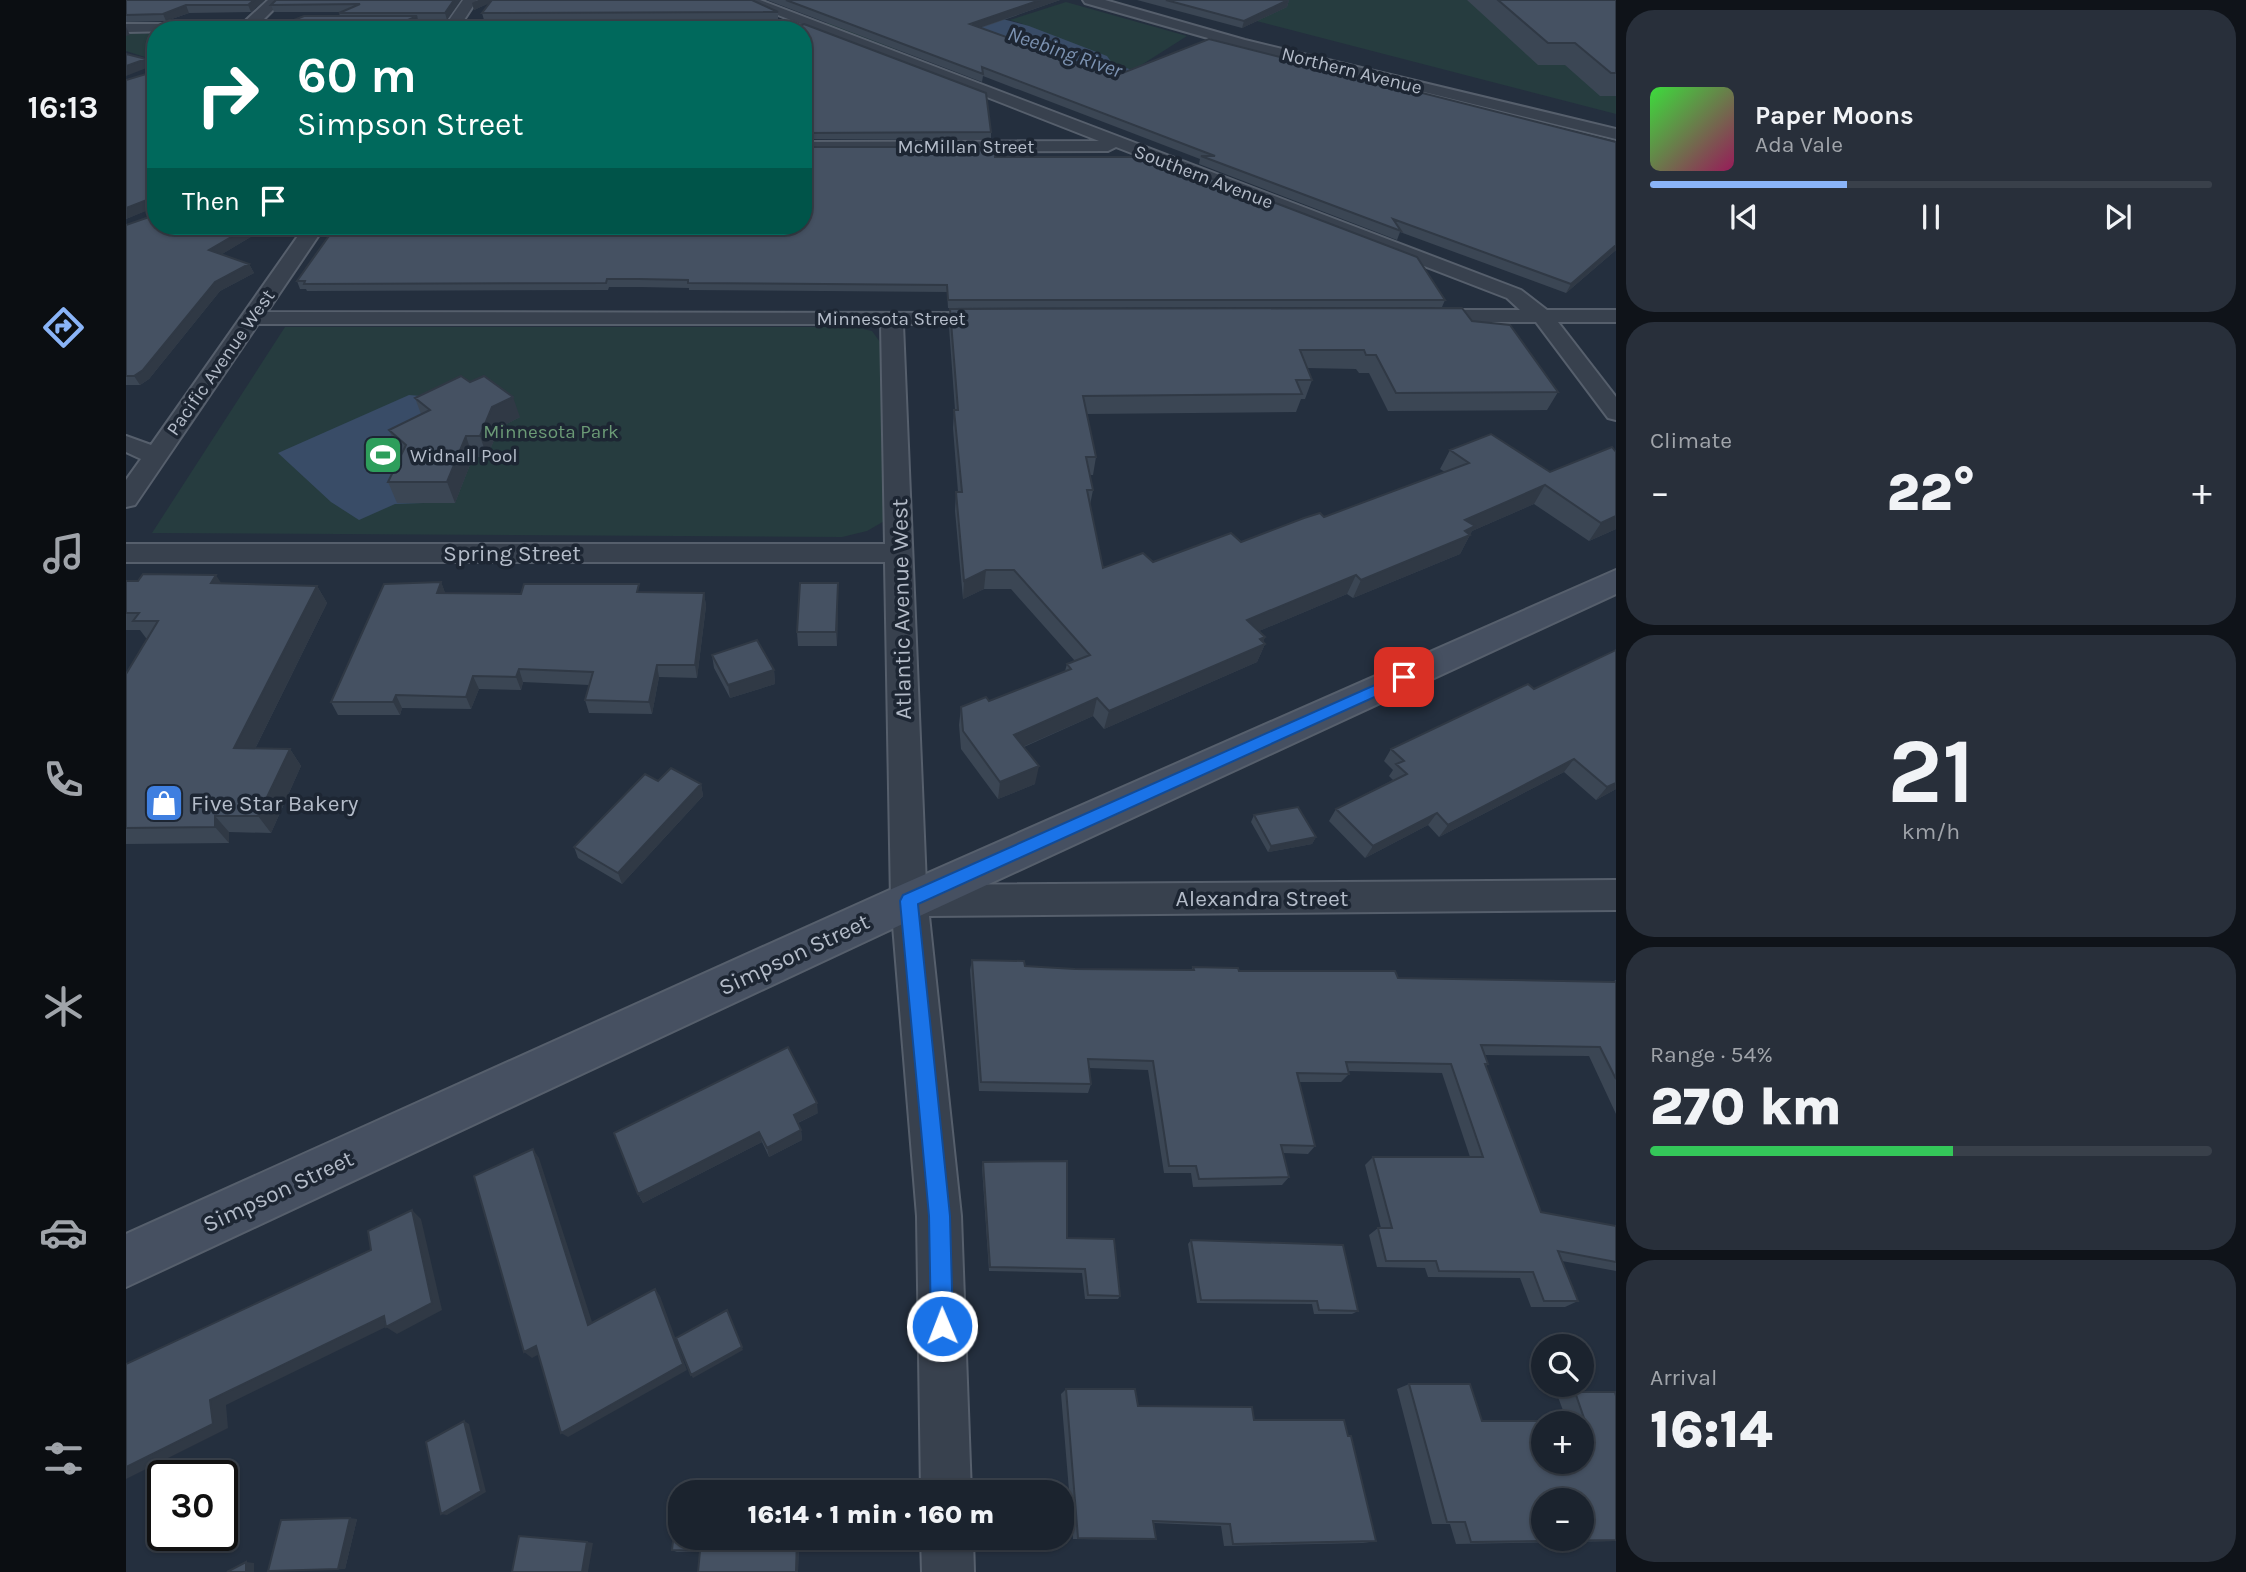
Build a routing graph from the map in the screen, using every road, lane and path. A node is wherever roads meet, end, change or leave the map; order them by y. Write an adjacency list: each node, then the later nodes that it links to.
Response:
1 (276, 0): 5 (street)
2 (470, 0): 6 (street)
3 (747, 0): 7 (street, Southern Avenue)
4 (1090, 0): 13 (street, Northern Avenue)
5 (254, 21)
6 (456, 21)
7 (804, 21)
8 (812, 24): 10 (street, Southern Avenue)
9 (812, 26): 10 (street)
10 (818, 26): 15 (street, Southern Avenue)
11 (126, 28): 12 (street)
12 (147, 28)
13 (1616, 134)
14 (812, 146): 15 (street, McMillan Street)
15 (1128, 146): 18 (street, Southern Avenue)
16 (309, 235): 20 (street, Pacific Avenue West)
17 (1406, 316): 18 (street)
18 (1542, 316): 19 (street); 23 (street, Southern Avenue)
19 (1616, 316)
20 (251, 318): 21 (street, Minnesota Street); 25 (street, Pacific Avenue West)
21 (891, 318): 22 (street, Minnesota Street); 29 (street, Atlantic Avenue West)
22 (1015, 318)
23 (1616, 413)
24 (126, 443): 25 (street)
25 (156, 456): 26 (street); 27 (street, Pacific Avenue West)
26 (126, 473)
27 (126, 499)
28 (126, 553): 29 (street, Spring Street)
29 (899, 553): 32 (street, Atlantic Avenue West)
30 (1616, 581): 32 (main road, Simpson Street)
31 (1616, 895): 32 (street, Alexandra Street)
32 (909, 901): 33 (main road, Simpson Street); 34 (street, Atlantic Avenue West)
33 (126, 1261)
34 (946, 1480)
35 (947, 1550): 36 (street)
36 (948, 1572)

